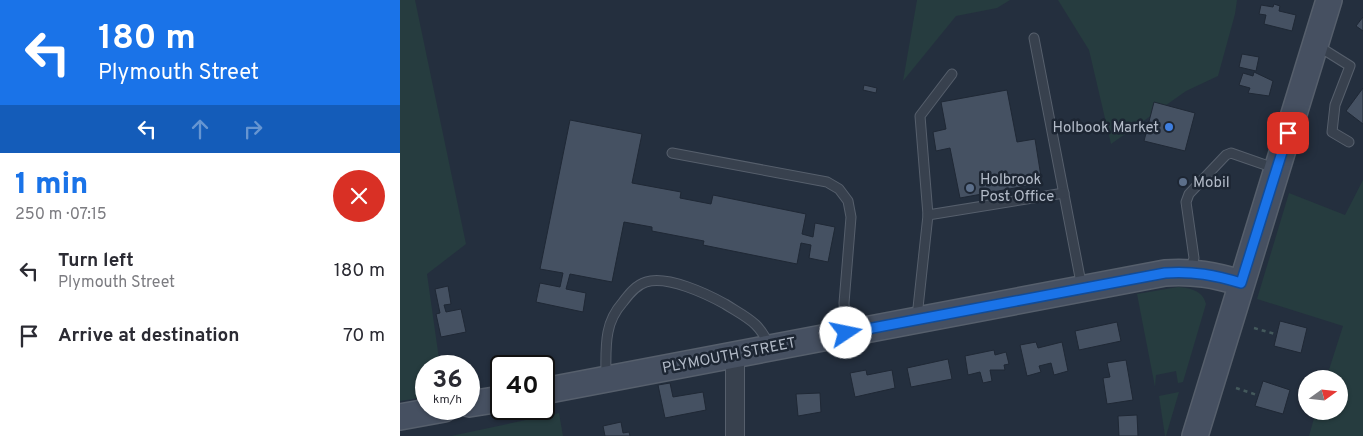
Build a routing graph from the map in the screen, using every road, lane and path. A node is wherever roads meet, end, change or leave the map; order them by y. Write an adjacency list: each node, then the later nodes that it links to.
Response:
1 (1329, 0): 3 (street)
2 (1034, 38): 8 (lane)
3 (1316, 44): 5 (lane); 7 (street)
4 (952, 74): 9 (lane)
5 (1349, 142)
6 (672, 153): 15 (lane)
7 (1277, 169): 10 (lane); 11 (street)
8 (1064, 193): 9 (lane); 12 (lane)
9 (928, 215): 13 (lane)
10 (1190, 272): 11 (street, PLYMOUTH STREET); 12 (street, PLYMOUTH STREET)
11 (1241, 283): 26 (street)
12 (1082, 289): 13 (street, PLYMOUTH STREET)
13 (917, 320): 15 (street, PLYMOUTH STREET)
14 (1254, 328): 16 (path)
15 (846, 333): 17 (street, PLYMOUTH STREET)
16 (1275, 334)
17 (770, 348): 18 (street, PLYMOUTH STREET); 19 (lane)
18 (735, 354): 19 (street, PLYMOUTH STREET); 25 (street)
19 (606, 378): 20 (street, PLYMOUTH STREET)
20 (555, 388)
21 (1236, 388): 22 (path)
22 (1257, 395)
23 (415, 414): 24 (street)
24 (400, 416)
25 (735, 436)
26 (1195, 436)

